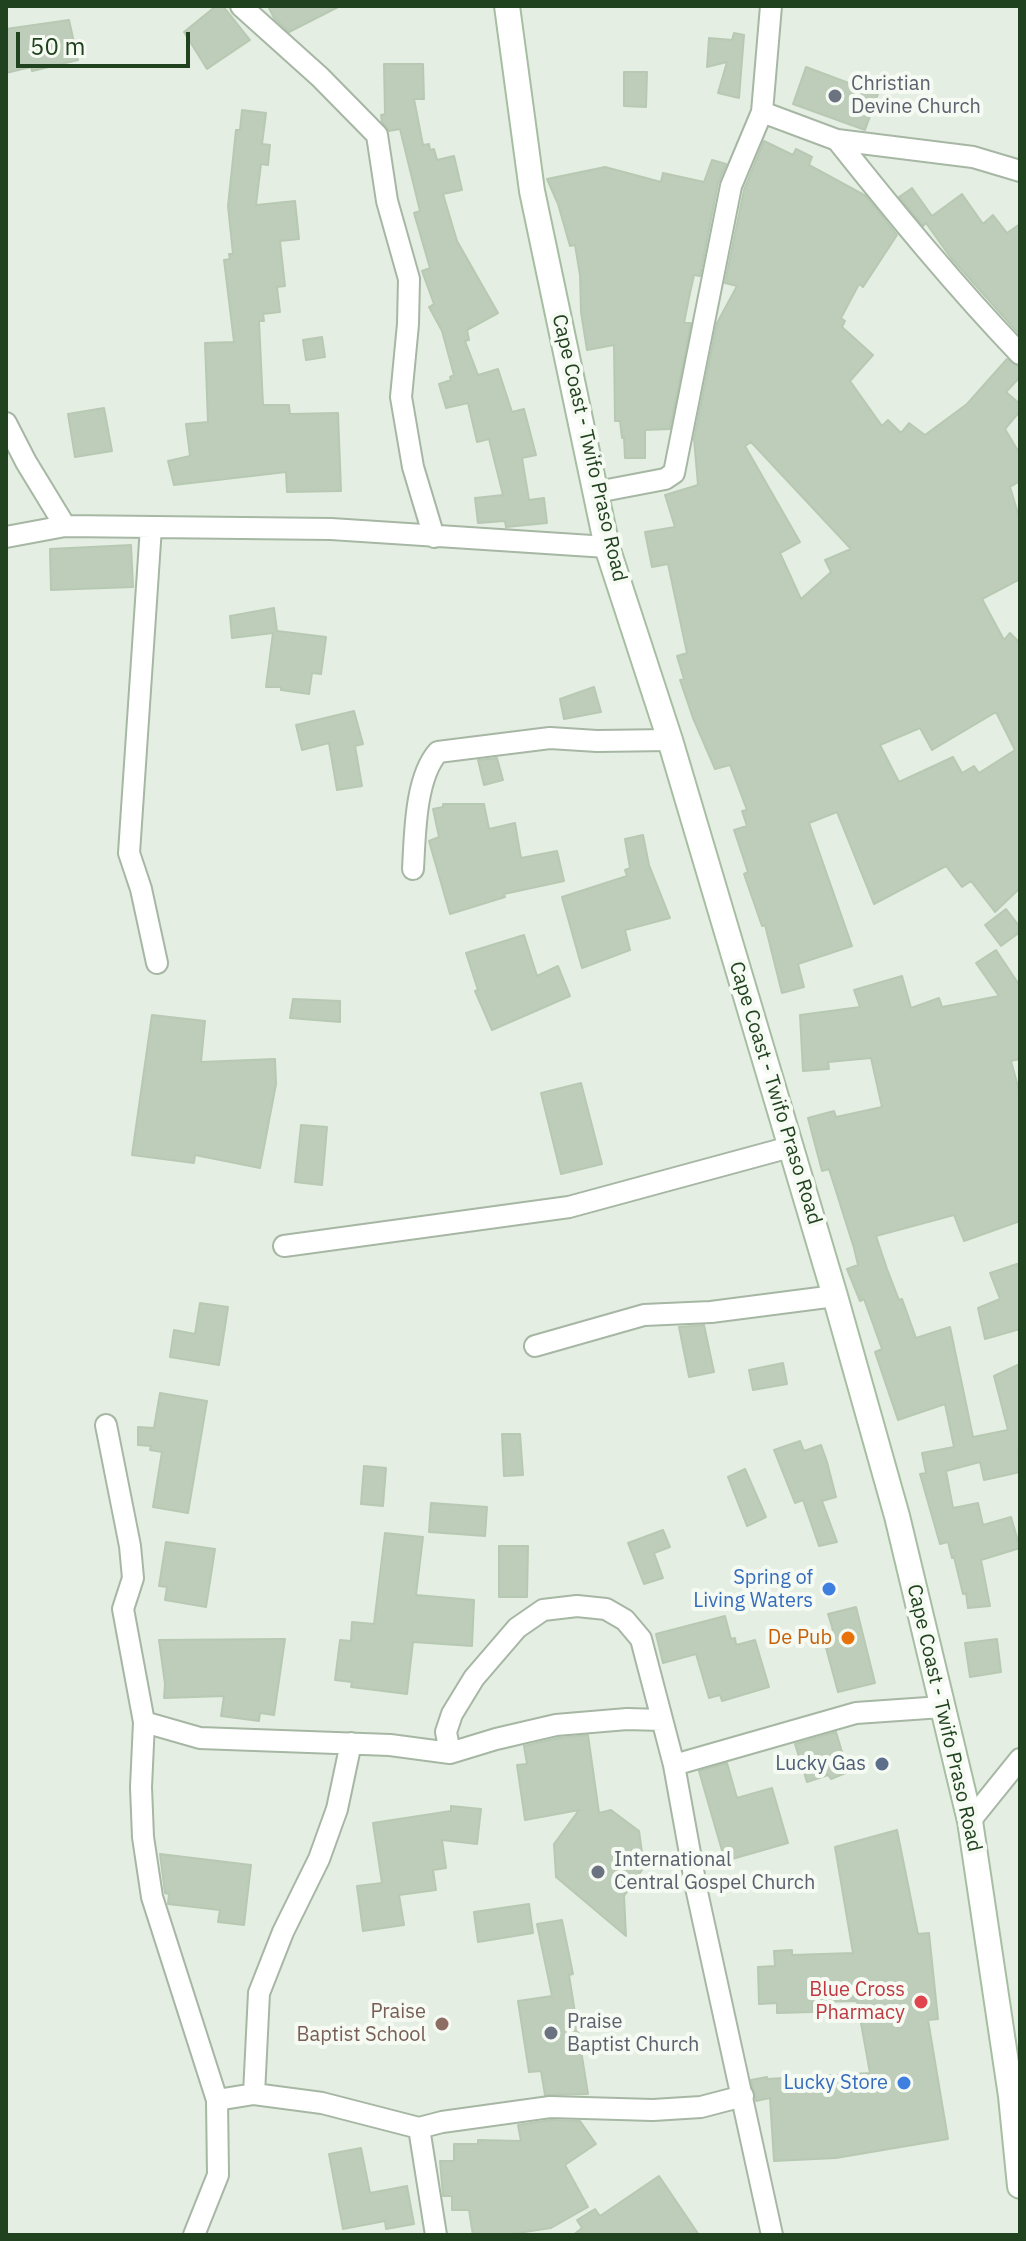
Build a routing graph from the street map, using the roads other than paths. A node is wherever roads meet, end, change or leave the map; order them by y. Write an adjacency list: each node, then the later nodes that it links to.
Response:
1 (241, 6): 13 (street)
2 (507, 6): 9 (main road, Cape Coast - Twifo Praso Road)
3 (771, 6): 4 (street)
4 (762, 112): 5 (street); 9 (street)
5 (837, 140): 6 (street); 7 (street)
6 (1020, 171)
7 (1020, 354)
8 (6, 423): 10 (street)
9 (597, 492): 14 (main road, Cape Coast - Twifo Praso Road)
10 (65, 526): 11 (street); 12 (street)
11 (151, 527): 13 (street); 17 (street)
12 (6, 537)
13 (434, 537): 14 (street)
14 (607, 547): 15 (main road, Cape Coast - Twifo Praso Road)
15 (670, 740): 16 (street); 18 (main road, Cape Coast - Twifo Praso Road)
16 (413, 869)
17 (157, 963)
18 (790, 1147): 19 (street); 20 (main road, Cape Coast - Twifo Praso Road)
19 (284, 1246)
20 (835, 1296): 21 (street); 23 (main road, Cape Coast - Twifo Praso Road)
21 (535, 1346)
22 (106, 1425): 25 (street)
23 (942, 1707): 29 (street); 30 (main road, Cape Coast - Twifo Praso Road)
24 (662, 1720): 27 (street); 27 (street); 29 (street)
25 (144, 1722): 26 (street); 33 (street)
26 (351, 1743): 27 (street); 31 (street)
27 (450, 1753)
28 (1020, 1759): 30 (street)
29 (674, 1765): 32 (street)
30 (970, 1821): 35 (main road, Cape Coast - Twifo Praso Road)
31 (254, 2094): 33 (street); 34 (street)
32 (743, 2096): 34 (street); 38 (street)
33 (217, 2100): 36 (street)
34 (419, 2128): 37 (street)
35 (1020, 2186)
36 (194, 2235)
37 (436, 2235)
38 (772, 2235)

